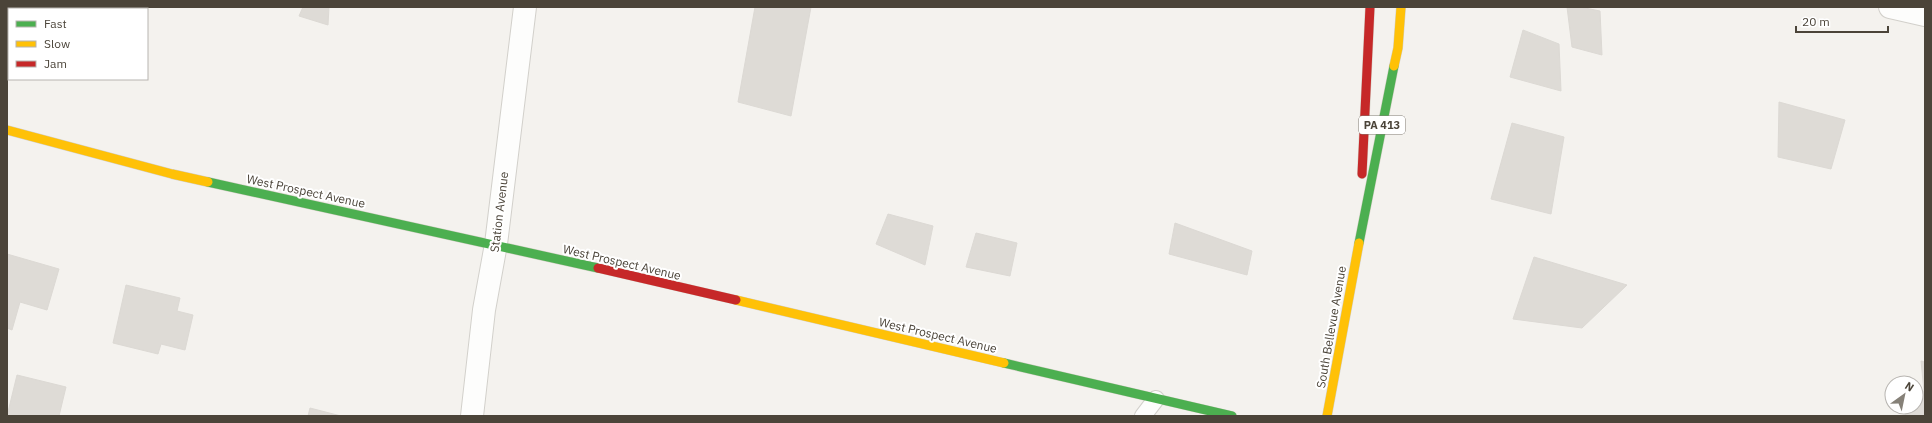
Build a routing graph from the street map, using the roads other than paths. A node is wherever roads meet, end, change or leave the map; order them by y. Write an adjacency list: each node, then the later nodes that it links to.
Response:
1 (525, 7): 8 (street, Station Avenue)
2 (1370, 7): 7 (street, South Bellevue Avenue / PA 413)
3 (1402, 7): 7 (street, South Bellevue Avenue / PA 413)
4 (1890, 7): 5 (street)
5 (1925, 16)
6 (7, 130): 8 (street, West Prospect Avenue)
7 (1359, 242): 13 (street, South Bellevue Avenue / PA 413)
8 (496, 244): 9 (street, West Prospect Avenue); 10 (street, Station Avenue)
9 (1156, 399): 11 (lane); 12 (street, West Prospect Avenue)
10 (472, 416)
11 (1143, 416)
12 (1232, 416)
13 (1327, 416)

